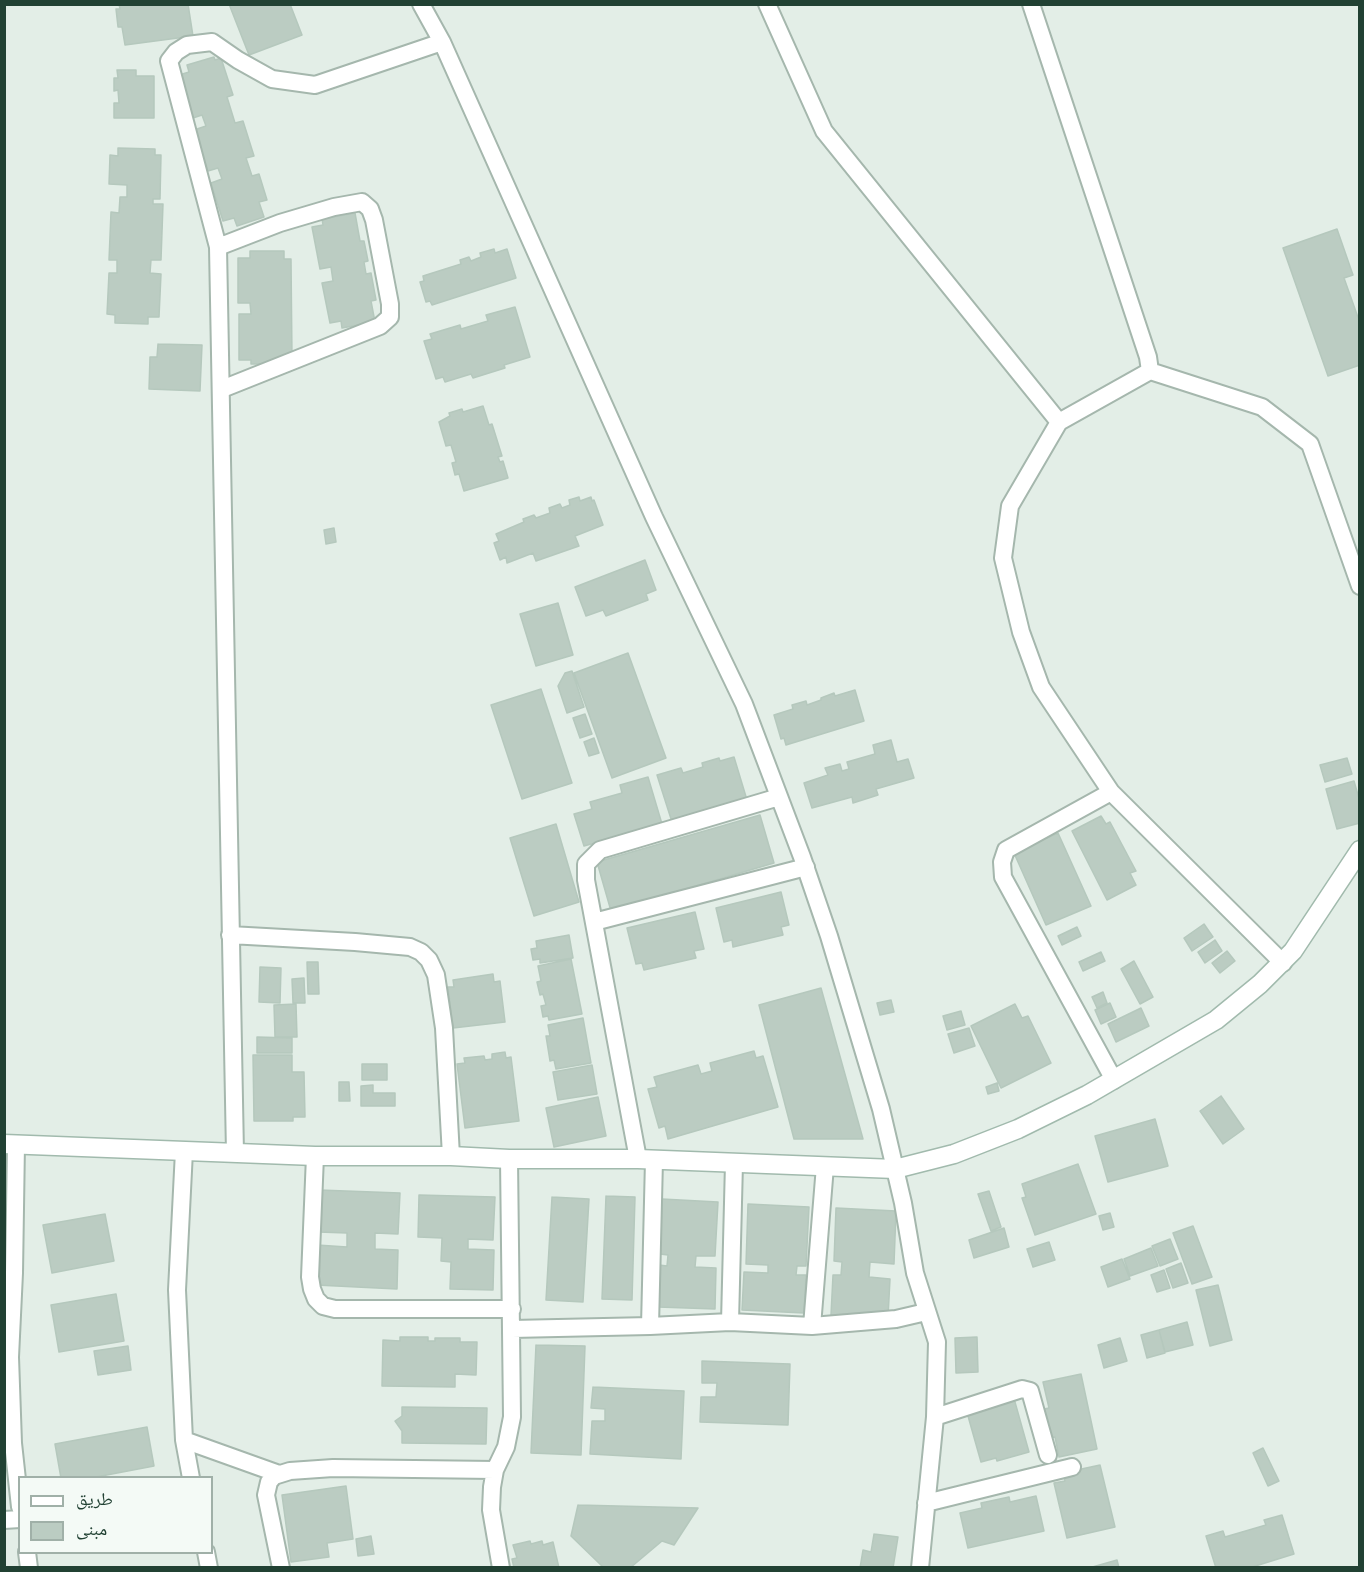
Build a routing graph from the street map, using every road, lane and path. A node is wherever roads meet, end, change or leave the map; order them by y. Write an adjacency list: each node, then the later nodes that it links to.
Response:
1 (422, 4): 4 (street)
2 (767, 4): 8 (street)
3 (1031, 4): 6 (street)
4 (442, 42): 5 (street); 11 (street)
5 (218, 247): 7 (street); 7 (street)
6 (1150, 371): 8 (street); 9 (street)
7 (222, 389): 15 (street)
8 (1059, 422): 10 (street)
9 (1359, 586)
10 (1111, 792): 16 (street); 17 (street)
11 (778, 797): 13 (street); 14 (street)
12 (1359, 850): 16 (main road)
13 (806, 867): 14 (street); 27 (street)
14 (594, 922): 24 (street)
15 (230, 935): 20 (street); 22 (street)
16 (1283, 963): 17 (main road)
17 (1114, 1080): 27 (main road)
18 (10, 1144): 19 (main road); 28 (street)
19 (184, 1151): 20 (main road); 37 (street)
20 (235, 1153): 21 (main road)
21 (315, 1156): 22 (main road); 29 (street)
22 (451, 1156): 23 (main road)
23 (508, 1159): 24 (main road); 29 (street)
24 (646, 1160): 25 (main road); 32 (street)
25 (734, 1163): 26 (main road); 31 (street)
26 (825, 1166): 27 (main road); 33 (street)
27 (896, 1168): 30 (street)
28 (9, 1273): 35 (street)
29 (512, 1310): 34 (street)
30 (926, 1312): 33 (street); 36 (street)
31 (730, 1322): 32 (street); 33 (street)
32 (650, 1326): 34 (street)
33 (812, 1326)
34 (512, 1329): 40 (street)
35 (7, 1357): 43 (street)
36 (935, 1417): 38 (street); 44 (street)
37 (184, 1440): 41 (street); 42 (street)
38 (1048, 1455)
39 (1072, 1467): 44 (street)
40 (495, 1470): 41 (street); 46 (street)
41 (279, 1474): 45 (street)
42 (191, 1476)
43 (14, 1499)
44 (926, 1503): 47 (street)
45 (281, 1568)
46 (501, 1568)
47 (920, 1568)

